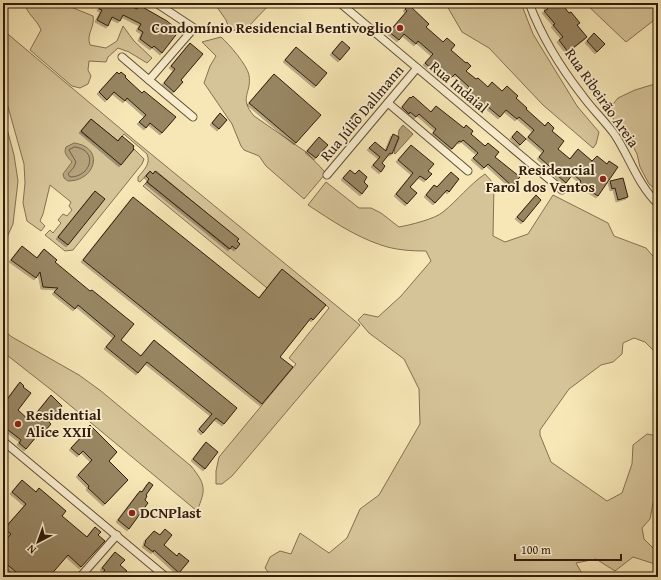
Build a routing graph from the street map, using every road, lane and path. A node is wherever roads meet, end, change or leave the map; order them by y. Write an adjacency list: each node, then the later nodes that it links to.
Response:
1 (156, 3): 6 (street)
2 (340, 3): 5 (street, Rua Indaial)
3 (529, 3): 12 (street, Rua Ribeirão Areia)
4 (122, 57): 6 (street)
5 (417, 68): 7 (street, Rua Júlio Dallmann); 11 (street, Rua Indaial)
6 (149, 80): 8 (street)
7 (388, 103): 9 (street); 10 (street, Rua Júlio Dallmann)
8 (193, 117)
9 (468, 171)
10 (327, 175)
11 (562, 190)
12 (658, 204)
13 (3, 441): 14 (street)
14 (117, 535): 17 (street); 18 (street)
15 (3, 571): 16 (street)
16 (10, 577)
17 (80, 577)
18 (166, 577)

